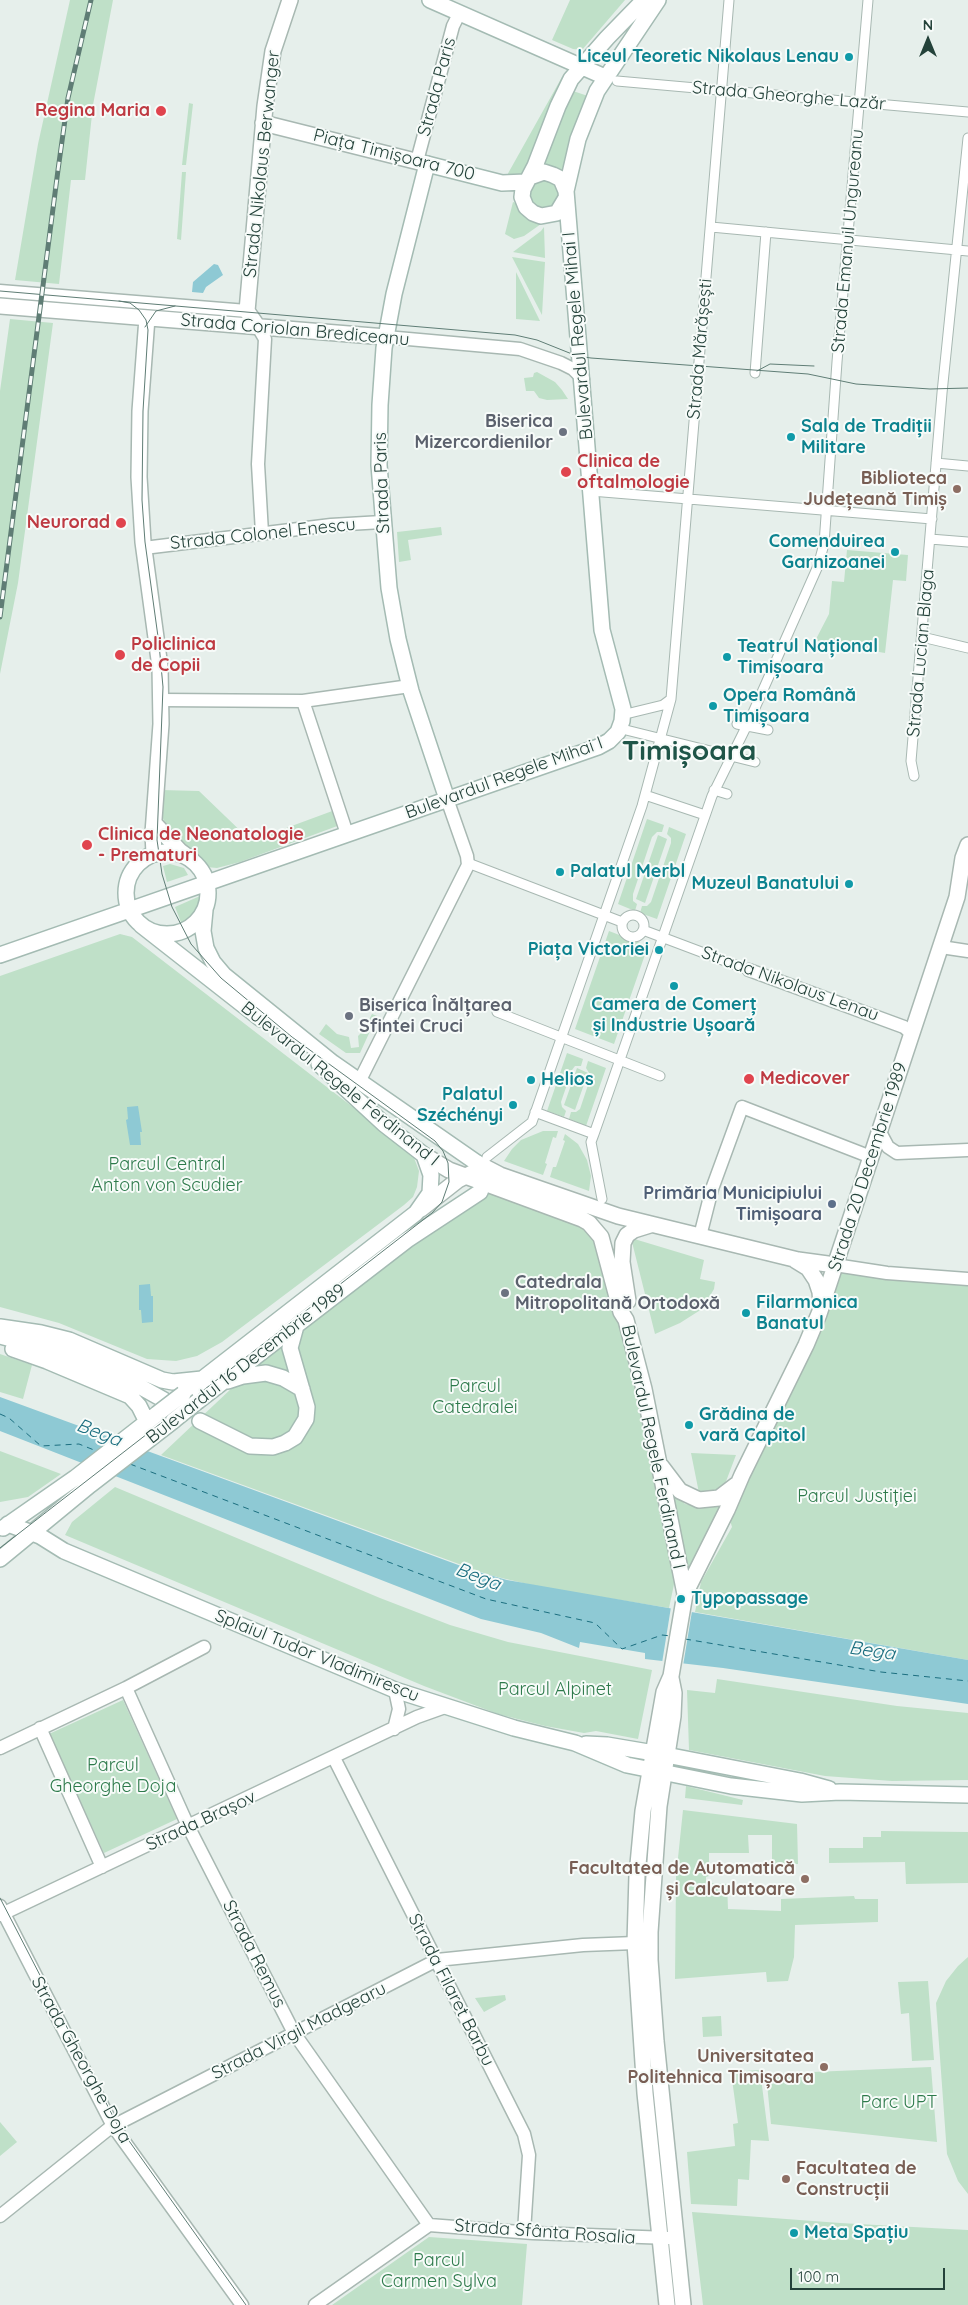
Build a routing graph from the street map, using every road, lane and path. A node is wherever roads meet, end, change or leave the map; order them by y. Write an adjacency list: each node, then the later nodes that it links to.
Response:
1 (290, 0): 13 (main road, Strada Nikolaus Berwanger)
2 (430, 0): 7 (main road, Strada Gheorghe Lazăr)
3 (644, 0): 8 (main road)
4 (658, 0): 9 (main road, Bulevardul Regele Mihai I)
5 (730, 0): 10 (street, Strada Mărășești)
6 (868, 0): 11 (street, Strada Emanuil Ungureanu)
7 (460, 14): 8 (main road, Strada Gheorghe Lazăr); 15 (street, Strada Paris)
8 (582, 67): 9 (main road, Strada Gheorghe Lazăr); 16 (main road)
9 (611, 79): 10 (street, Strada Gheorghe Lazăr); 17 (main road, Bulevardul Regele Mihai I)
10 (722, 91): 11 (street, Strada Gheorghe Lazăr); 18 (street, Strada Mărășești)
11 (860, 102): 12 (street, Strada Gheorghe Lazăr); 20 (street, Strada Emanuil Ungureanu)
12 (965, 114)
13 (264, 122): 15 (main road, Piața Timișoara 700); 26 (main road, Strada Nikolaus Berwanger)
14 (968, 138): 21 (street, Strada Lucian Blaga)
15 (422, 162): 16 (main road, Piața Timișoara 700); 28 (main road, Strada Paris)
16 (528, 180): 17 (main road); 17 (main road)
17 (566, 195): 30 (main road, Bulevardul Regele Mihai I)
18 (711, 227): 19 (street); 34 (street, Strada Mărășești)
19 (766, 232): 20 (street); 29 (street)
20 (848, 240): 21 (street); 35 (street, Strada Emanuil Ungureanu)
21 (956, 250): 22 (street); 31 (street, Strada Lucian Blaga)
22 (968, 251)
23 (0, 291): 25 (street, Strada Coriolan Brediceanu)
24 (0, 306): 25 (main road, Strada Coriolan Brediceanu)
25 (148, 311): 26 (street, Strada Coriolan Brediceanu); 27 (main road, Strada Coriolan Brediceanu); 41 (main road)
26 (247, 312): 27 (main road)
27 (258, 327): 28 (main road, Strada Coriolan Brediceanu); 38 (street)
28 (386, 337): 30 (street, Strada Coriolan Brediceanu); 37 (main road, Strada Paris)
29 (755, 373)
30 (583, 379): 33 (main road, Bulevardul Regele Mihai I)
31 (936, 463): 32 (street); 36 (street, Strada Lucian Blaga)
32 (968, 466)
33 (591, 491): 34 (street); 62 (main road, Bulevardul Regele Mihai I)
34 (688, 498): 35 (street); 45 (street, Strada Mărășești)
35 (827, 515): 36 (street); 50 (street, Strada Emanuil Ungureanu)
36 (932, 519): 39 (street, Strada Lucian Blaga)
37 (382, 522): 38 (street, Strada Colonel Enescu); 44 (main road, Strada Paris)
38 (262, 533): 41 (street, Strada Colonel Enescu)
39 (931, 534): 40 (street); 42 (street, Strada Lucian Blaga)
40 (968, 542)
41 (144, 548): 46 (main road)
42 (922, 637): 43 (street); 58 (street, Strada Lucian Blaga)
43 (968, 648)
44 (410, 686): 47 (street); 62 (main road, Strada Paris)
45 (671, 699): 48 (street); 53 (street)
46 (161, 700): 47 (street); 64 (main road)
47 (303, 701): 65 (street)
48 (630, 713)
49 (736, 724): 50 (street)
50 (746, 726): 52 (street); 54 (street)
51 (626, 730): 53 (street)
52 (768, 730)
53 (660, 739): 54 (street); 61 (street)
54 (731, 756): 55 (street); 56 (street)
55 (756, 762)
56 (724, 772): 57 (street); 59 (street)
57 (733, 774)
58 (914, 776)
59 (714, 790): 60 (street); 63 (street)
60 (727, 794)
61 (645, 795): 63 (street); 75 (street)
62 (447, 799): 65 (main road, Bulevardul Regele Mihai I); 69 (street)
63 (705, 815): 79 (street)
64 (154, 823): 67 (main road); 68 (main road)
65 (347, 834): 71 (main road, Bulevardul Regele Mihai I)
66 (968, 845): 72 (main road, Strada 20 Decembrie 1989)
67 (154, 854): 68 (main road); 73 (main road)
68 (190, 859): 71 (main road)
69 (468, 863): 75 (street); 89 (street)
70 (968, 878): 72 (main road, Strada 20 Decembrie 1989)
71 (207, 882): 73 (main road, Bulevardul Regele Mihai I); 74 (main road, Bulevardul Regele Ferdinand I)
72 (957, 897): 80 (main road, Strada 20 Decembrie 1989)
73 (129, 909): 77 (main road, Bulevardul Regele Ferdinand I); 82 (main road, Bulevardul Regele Mihai I)
74 (205, 910): 77 (main road); 89 (main road, Bulevardul Regele Ferdinand I)
75 (604, 916): 76 (street); 86 (street)
76 (622, 922): 78 (street); 78 (street)
77 (140, 925): 94 (main road, Bulevardul Regele Ferdinand I)
78 (643, 930): 79 (street)
79 (662, 937): 83 (street, Strada Nikolaus Lenau); 87 (street)
80 (941, 947): 81 (street); 85 (main road, Strada 20 Decembrie 1989)
81 (968, 951)
82 (0, 955)
83 (749, 970): 85 (street, Strada Nikolaus Lenau)
84 (497, 1012): 86 (street)
85 (910, 1029): 91 (main road, Strada 20 Decembrie 1989)
86 (557, 1036): 87 (street); 90 (street)
87 (620, 1060): 88 (street); 92 (street)
88 (660, 1076)
89 (359, 1082): 96 (main road, Bulevardul Regele Ferdinand I)
90 (535, 1112): 92 (street); 96 (street)
91 (880, 1132): 93 (street); 95 (main road, Strada 20 Decembrie 1989)
92 (594, 1134): 100 (street)
93 (968, 1150)
94 (424, 1155): 97 (main road, Bulevardul Regele Ferdinand I); 101 (main road)
95 (871, 1157): 103 (street); 105 (main road, Strada 20 Decembrie 1989)
96 (482, 1169): 97 (main road, Bulevardul Regele Ferdinand I); 98 (main road, Bulevardul Regele Ferdinand I); 99 (main road, Bulevardul 16 Decembrie 1989); 102 (main road)
97 (465, 1176): 101 (main road, Bulevardul 16 Decembrie 1989)
98 (502, 1191): 99 (main road); 108 (main road, Bulevardul Regele Ferdinand I)
99 (470, 1199): 109 (main road, Bulevardul 16 Decembrie 1989)
100 (602, 1199)
101 (416, 1213): 113 (main road, Bulevardul 16 Decembrie 1989)
102 (650, 1224): 103 (main road); 108 (main road)
103 (700, 1236): 104 (main road)
104 (786, 1257): 105 (main road); 107 (main road)
105 (835, 1265): 106 (street); 107 (main road, Strada 20 Decembrie 1989)
106 (968, 1279)
107 (817, 1318): 120 (main road, Strada 20 Decembrie 1989)
108 (626, 1320): 119 (main road, Bulevardul Regele Ferdinand I)
109 (296, 1326): 114 (main road, Bulevardul 16 Decembrie 1989); 115 (main road)
110 (0, 1327): 113 (main road)
111 (0, 1336): 116 (main road)
112 (0, 1345): 118 (main road)
113 (202, 1380): 118 (main road, Bulevardul 16 Decembrie 1989, bridge)
114 (219, 1384): 115 (main road); 118 (main road, Bulevardul 16 Decembrie 1989, bridge)
115 (302, 1389): 117 (main road)
116 (164, 1400)
117 (200, 1422)
118 (151, 1424): 121 (main road, Bulevardul 16 Decembrie 1989); 122 (main road, Bulevardul 16 Decembrie 1989)
119 (660, 1465): 120 (main road); 124 (main road, Bulevardul Regele Ferdinand I)
120 (742, 1475): 124 (main road, Strada 20 Decembrie 1989)
121 (2, 1527): 122 (main road, Splaiul Tudor Vladimirescu)
122 (26, 1537): 123 (main road, Bulevardul 16 Decembrie 1989); 127 (main road, Splaiul Tudor Vladimirescu)
123 (0, 1558)
124 (685, 1594): 133 (main road)
125 (204, 1648): 126 (street)
126 (126, 1688): 129 (street); 138 (street, Strada Remus)
127 (395, 1690): 128 (main road, Splaiul Tudor Vladimirescu); 130 (street)
128 (445, 1706): 130 (street, Strada Brașov); 131 (main road, Splaiul Tudor Vladimirescu)
129 (40, 1728): 132 (street); 139 (street)
130 (394, 1729): 134 (street, Strada Brașov)
131 (575, 1743): 133 (main road, Splaiul Tudor Vladimirescu); 135 (main road, Splaiul Tudor Vladimirescu)
132 (0, 1748)
133 (660, 1754): 135 (main road); 136 (main road, Splaiul Tudor Vladimirescu)
134 (334, 1758): 138 (street, Strada Brașov); 142 (street, Strada Filaret Barbu)
135 (656, 1772): 136 (main road, Splaiul Tudor Vladimirescu); 141 (main road); 148 (main road)
136 (840, 1792): 137 (main road)
137 (968, 1796)
138 (188, 1826): 139 (street, Strada Brașov); 143 (street, Strada Remus)
139 (102, 1867): 140 (street, Strada Brașov)
140 (3, 1912): 144 (street, Strada Gheorghe Doja)
141 (635, 1943): 142 (street, Strada Virgil Madgearu); 149 (main road)
142 (437, 1960): 143 (street, Strada Virgil Madgearu); 147 (street, Strada Filaret Barbu)
143 (294, 2033): 144 (street, Strada Virgil Madgearu); 146 (street, Strada Remus)
144 (113, 2126): 145 (street, Strada Virgil Madgearu); 150 (street, Strada Gheorghe Doja)
145 (0, 2216)
146 (430, 2224): 147 (street, Strada Sfânta Rosalia); 151 (street)
147 (524, 2232): 149 (street, Strada Sfânta Rosalia)
148 (676, 2238): 149 (street, Strada Sfânta Rosalia); 153 (main road)
149 (660, 2239): 152 (main road)
150 (242, 2305)
151 (315, 2305)
152 (667, 2305)
153 (683, 2305)

